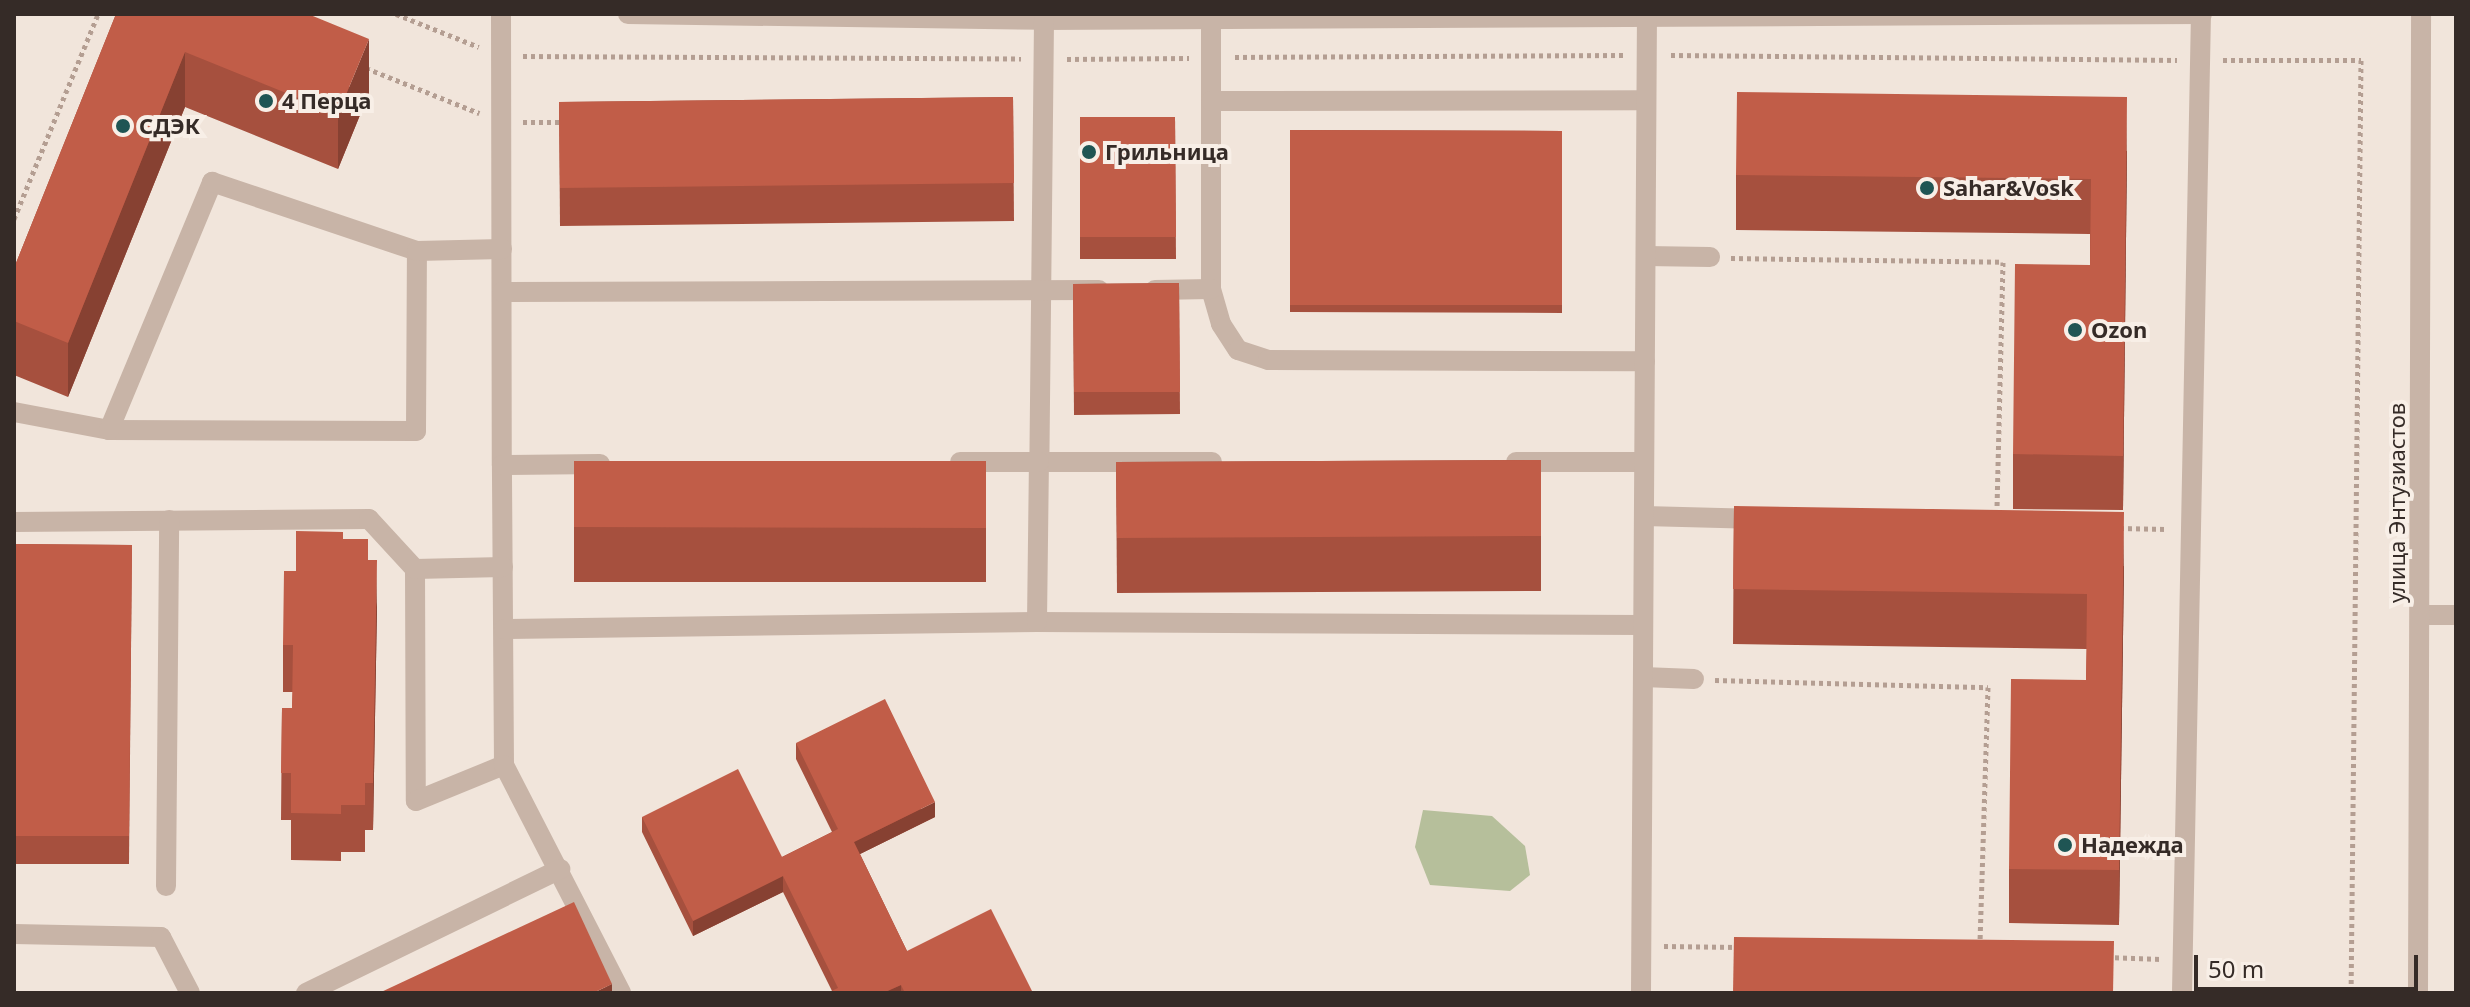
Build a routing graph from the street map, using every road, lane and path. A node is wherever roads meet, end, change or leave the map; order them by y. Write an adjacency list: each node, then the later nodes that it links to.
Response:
1 (98, 14): 22 (path)
2 (396, 14): 13 (path)
3 (501, 14): 13 (street)
4 (628, 14): 11 (street)
5 (1805, 14): 6 (street); 9 (street)
6 (2202, 14): 16 (street)
7 (2421, 14): 49 (street, улица Энтузиастов)
8 (1610, 15): 9 (street); 10 (street)
9 (1647, 15): 12 (street)
10 (1211, 17): 11 (street); 14 (street)
11 (1055, 18): 15 (street)
12 (1647, 54): 14 (path); 16 (path); 18 (street)
13 (501, 56): 15 (path); 20 (street)
14 (1211, 58): 15 (path); 19 (street)
15 (1043, 59): 28 (street)
16 (2200, 60): 46 (street); 70 (path)
17 (359, 65): 20 (path)
18 (1646, 100): 19 (street); 25 (street)
19 (1211, 101): 27 (street)
20 (501, 122): 21 (path); 23 (street)
21 (581, 122)
22 (14, 219)
23 (502, 249): 24 (street); 29 (street)
24 (417, 251): 32 (street); 32 (street)
25 (1646, 256): 26 (street); 30 (street)
26 (1710, 257): 44 (path)
27 (1211, 289): 28 (street); 30 (street)
28 (1041, 291): 29 (street); 34 (street)
29 (502, 292): 39 (street)
30 (1645, 361): 37 (street)
31 (14, 412): 32 (street)
32 (109, 430)
33 (944, 462): 34 (street)
34 (1039, 462): 35 (street); 51 (street)
35 (1230, 462)
36 (1501, 462): 37 (street)
37 (1644, 462): 40 (street)
38 (628, 464): 39 (street)
39 (502, 465): 47 (street)
40 (1644, 516): 41 (street); 52 (street)
41 (1759, 519)
42 (169, 520): 43 (street); 48 (street); 58 (street)
43 (14, 522)
44 (1997, 524)
45 (2116, 527): 46 (path)
46 (2191, 530): 64 (street)
47 (503, 567): 48 (street); 53 (street)
48 (415, 569): 56 (street)
49 (2420, 615): 50 (street); 71 (street, улица Энтузиастов)
50 (2456, 615)
51 (1037, 622): 52 (street); 53 (street)
52 (1643, 625): 54 (street)
53 (504, 629): 56 (street)
54 (1643, 677): 55 (street); 60 (street)
55 (1694, 679): 62 (path)
56 (504, 765): 57 (street)
57 (560, 869): 66 (street); 67 (street)
58 (166, 886)
59 (14, 934): 65 (street)
60 (1641, 945): 61 (path); 68 (street)
61 (1749, 948)
62 (1980, 954)
63 (2104, 957): 64 (path)
64 (2182, 959): 69 (street)
65 (190, 993)
66 (306, 993)
67 (621, 993)
68 (1641, 993)
69 (2182, 993)
70 (2351, 993)
71 (2418, 993)

